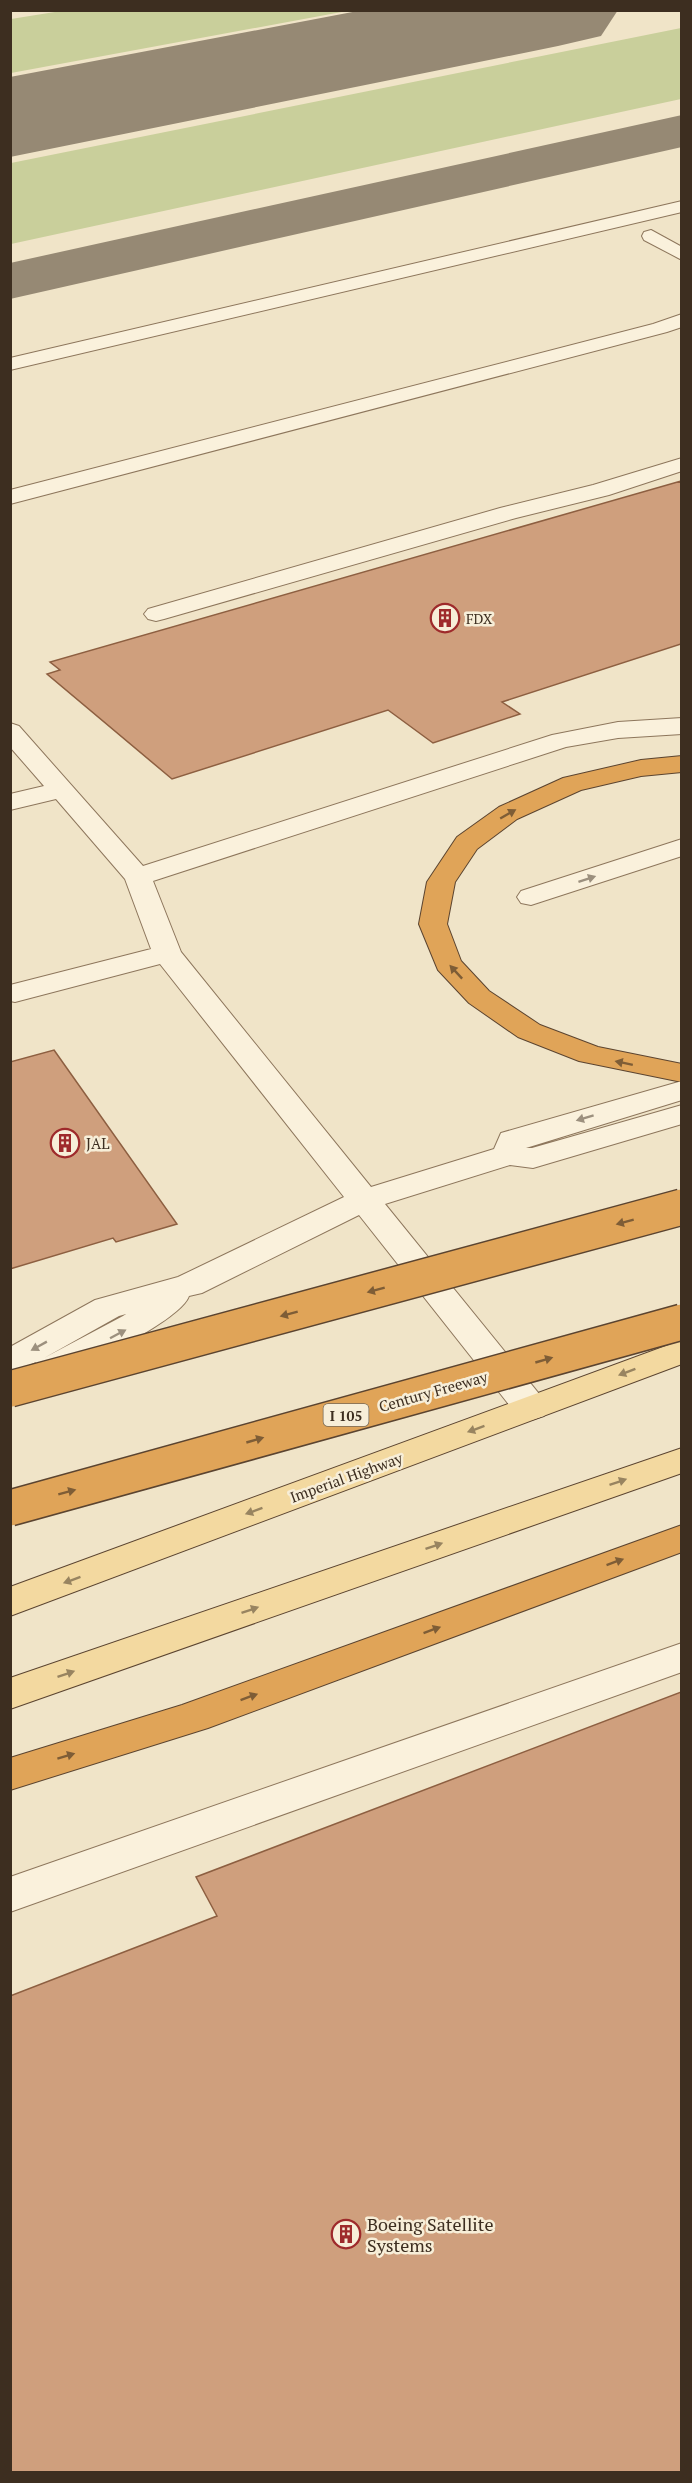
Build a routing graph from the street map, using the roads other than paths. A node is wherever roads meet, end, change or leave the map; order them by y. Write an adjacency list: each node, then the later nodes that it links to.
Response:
1 (681, 206): 5 (lane)
2 (651, 236): 3 (lane)
3 (681, 255)
4 (681, 320): 7 (lane)
5 (10, 364)
6 (681, 464): 8 (lane)
7 (10, 497)
8 (156, 614)
9 (681, 726): 15 (lane)
10 (15, 743): 12 (lane)
11 (681, 764): 19 (highway, one-way to 11)
12 (62, 790): 13 (lane); 15 (lane)
13 (10, 802)
14 (681, 847): 16 (lane, one-way to 14)
15 (138, 877): 17 (lane)
16 (531, 897)
17 (167, 954): 18 (lane); 23 (lane)
18 (15, 993)
19 (681, 1073)
20 (681, 1090): 22 (lane, one-way to 22)
21 (681, 1114): 22 (lane)
22 (508, 1155): 23 (lane)
23 (364, 1200): 25 (lane); 30 (lane)
24 (681, 1207): 29 (highway, one-way to 29, bridge)
25 (190, 1285): 28 (lane, one-way to 28); 29 (lane, one-way to 25)
26 (681, 1322): 32 (highway, Century Freeway / I 105, one-way to 26, bridge)
27 (681, 1352): 30 (main road, Imperial Highway, one-way to 30)
28 (10, 1362)
29 (10, 1390)
30 (531, 1408): 34 (main road, Imperial Highway, one-way to 34)
31 (681, 1460): 36 (main road, one-way to 31)
32 (10, 1508)
33 (681, 1538): 37 (highway, one-way to 33)
34 (10, 1602)
35 (681, 1657): 38 (lane)
36 (10, 1694)
37 (10, 1774)
38 (10, 1894)

